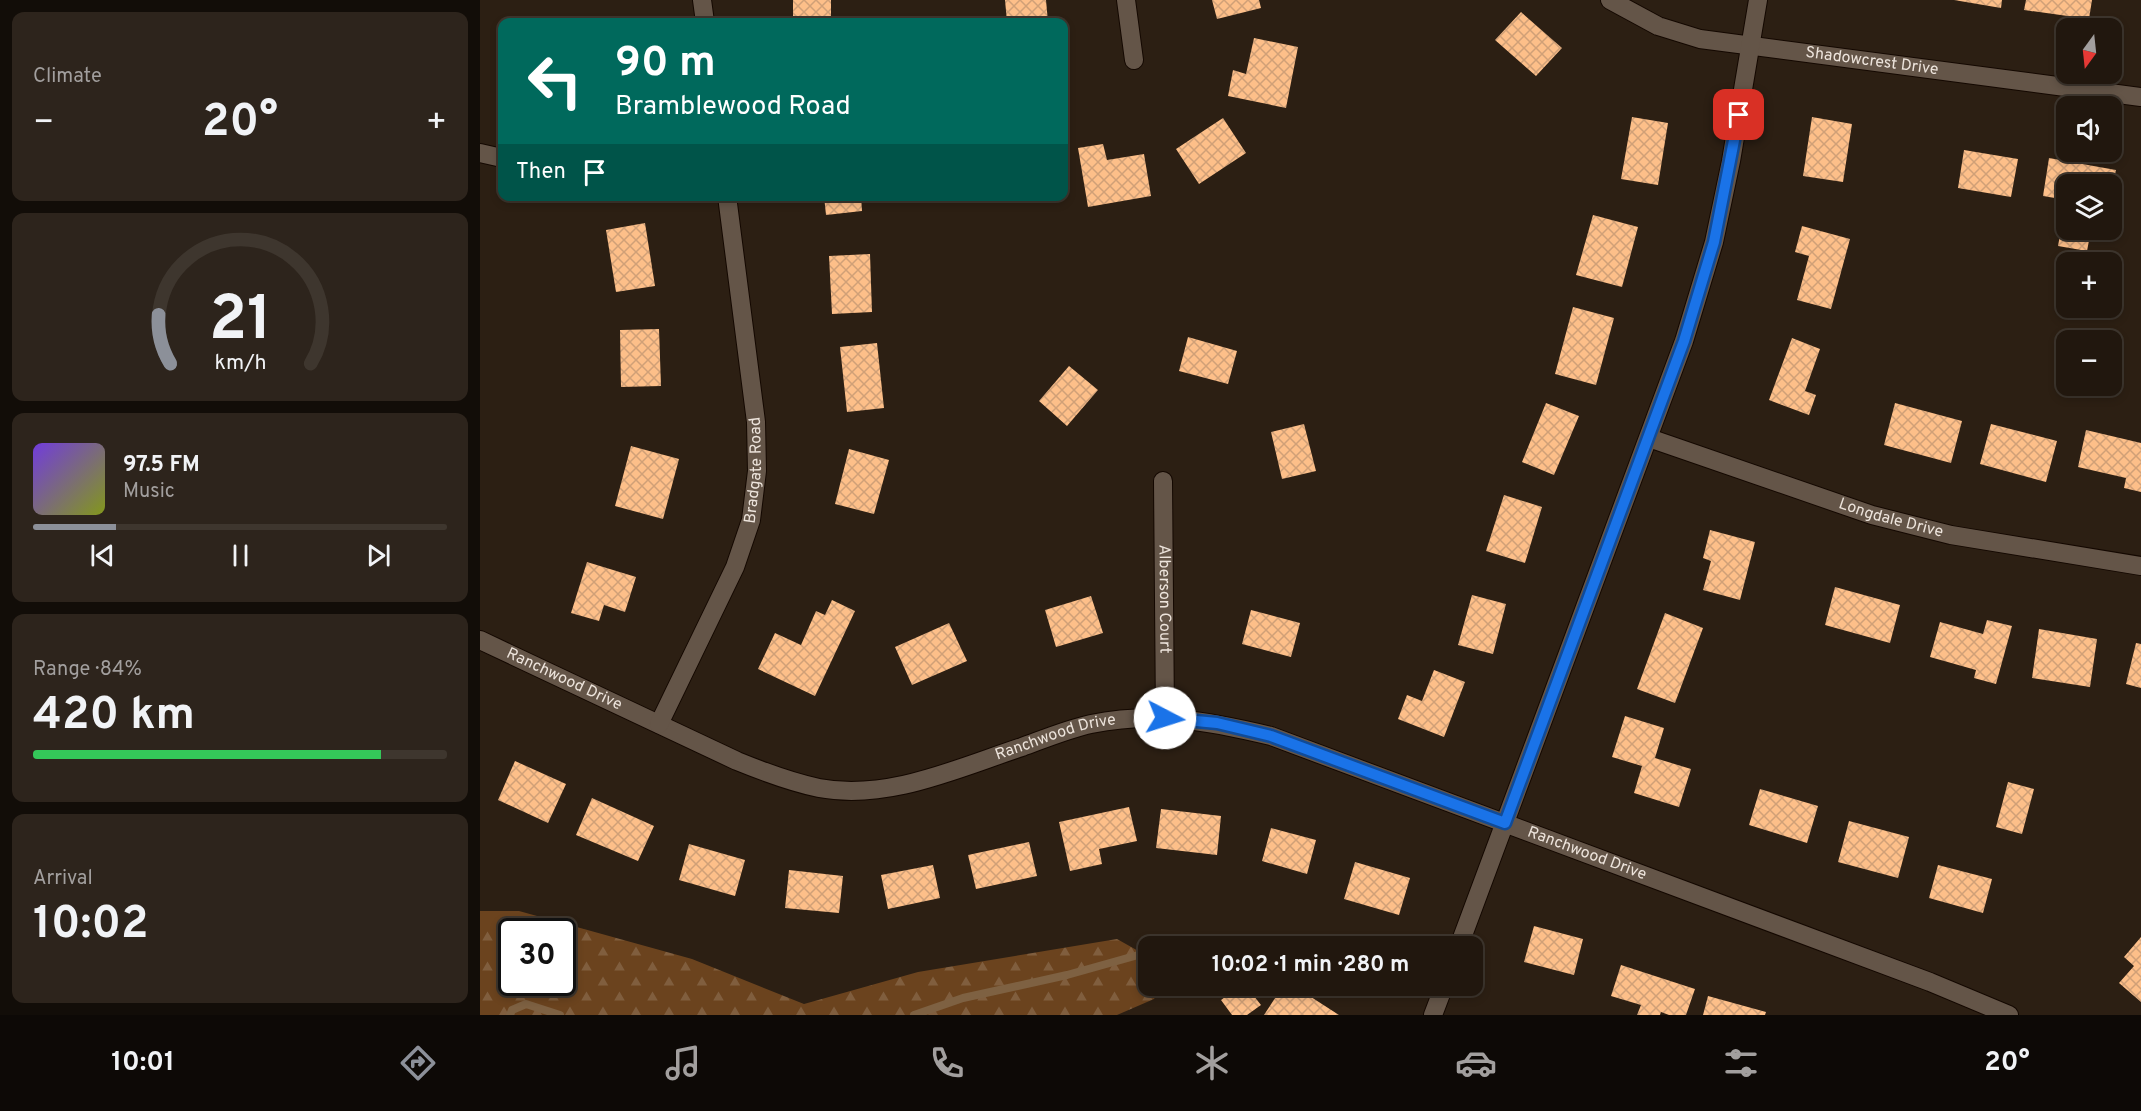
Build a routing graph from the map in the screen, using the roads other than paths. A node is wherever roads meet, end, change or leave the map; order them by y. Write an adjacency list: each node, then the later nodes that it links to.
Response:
1 (702, 0): 5 (street)
2 (1126, 0): 7 (street)
3 (1610, 0): 6 (street, Shadowcrest Drive)
4 (1758, 0): 6 (street)
5 (704, 18)
6 (1751, 46): 8 (street, Shadowcrest Drive); 12 (street)
7 (1134, 60)
8 (2141, 97)
9 (480, 153): 10 (street)
10 (498, 157)
11 (728, 201): 17 (street, Bradgate Road)
12 (1649, 438): 14 (street, Longdale Drive); 18 (street)
13 (1163, 481): 16 (street, Alberson Court)
14 (2141, 566)
15 (480, 640): 17 (street, Ranchwood Drive)
16 (1165, 718): 17 (street, Ranchwood Drive); 18 (street, Ranchwood Drive)
17 (659, 724)
18 (1505, 823): 19 (street); 22 (street, Ranchwood Drive)
19 (1463, 936)
20 (1440, 996): 21 (street)
21 (1432, 1015)
22 (2010, 1015)

